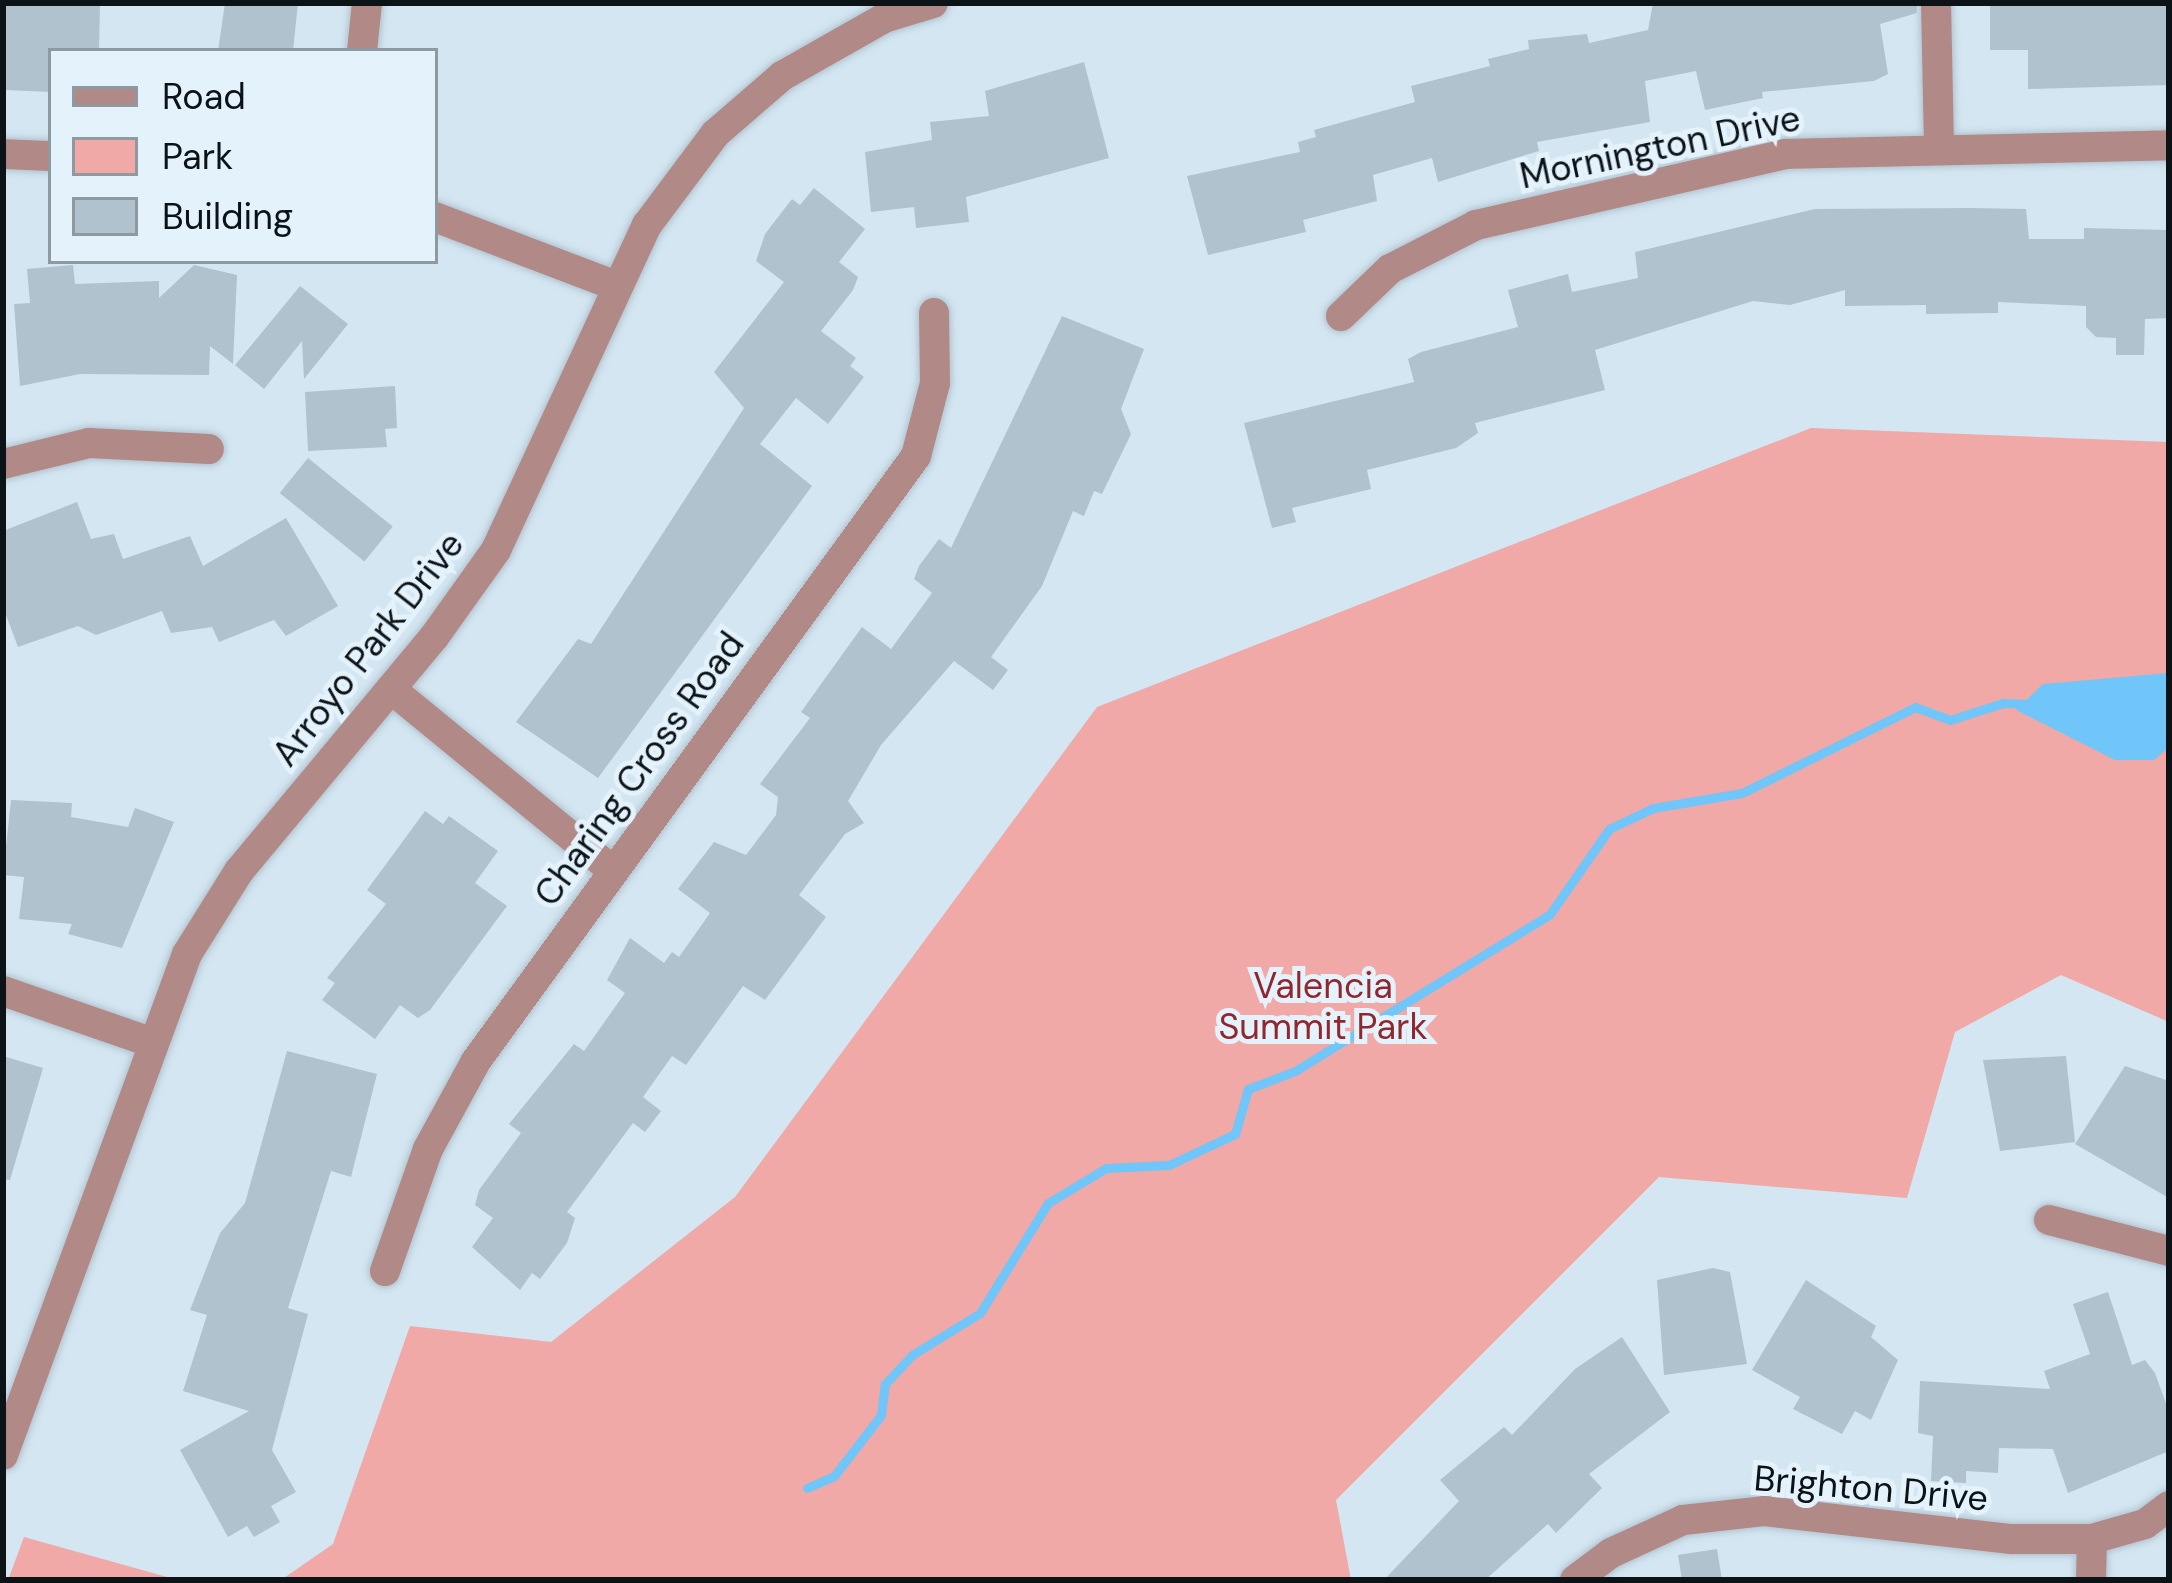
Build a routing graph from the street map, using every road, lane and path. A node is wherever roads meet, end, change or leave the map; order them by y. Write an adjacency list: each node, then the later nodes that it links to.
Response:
1 (368, 3): 4 (street)
2 (933, 3): 10 (street, Arroyo Park Drive)
3 (1936, 3): 6 (street)
4 (362, 48)
5 (2169, 145): 6 (street, Mornington Drive)
6 (1940, 149): 12 (street, Mornington Drive)
7 (3, 154): 8 (street)
8 (48, 156)
9 (438, 219): 10 (street)
10 (614, 285): 15 (street, Arroyo Park Drive)
11 (934, 313): 16 (street, Charing Cross Road)
12 (1341, 316)
13 (208, 449): 14 (street)
14 (3, 464)
15 (391, 689): 16 (street); 18 (street, Arroyo Park Drive)
16 (613, 871): 21 (street, Charing Cross Road)
17 (3, 991): 18 (street)
18 (151, 1042): 22 (street, Arroyo Park Drive)
19 (2049, 1220): 20 (street)
20 (2169, 1251)
21 (385, 1271)
22 (3, 1455)
23 (2169, 1506): 24 (street, Brighton Drive)
24 (2092, 1539): 25 (street, Brighton Drive); 26 (street)
25 (1575, 1580)
26 (2091, 1580)

